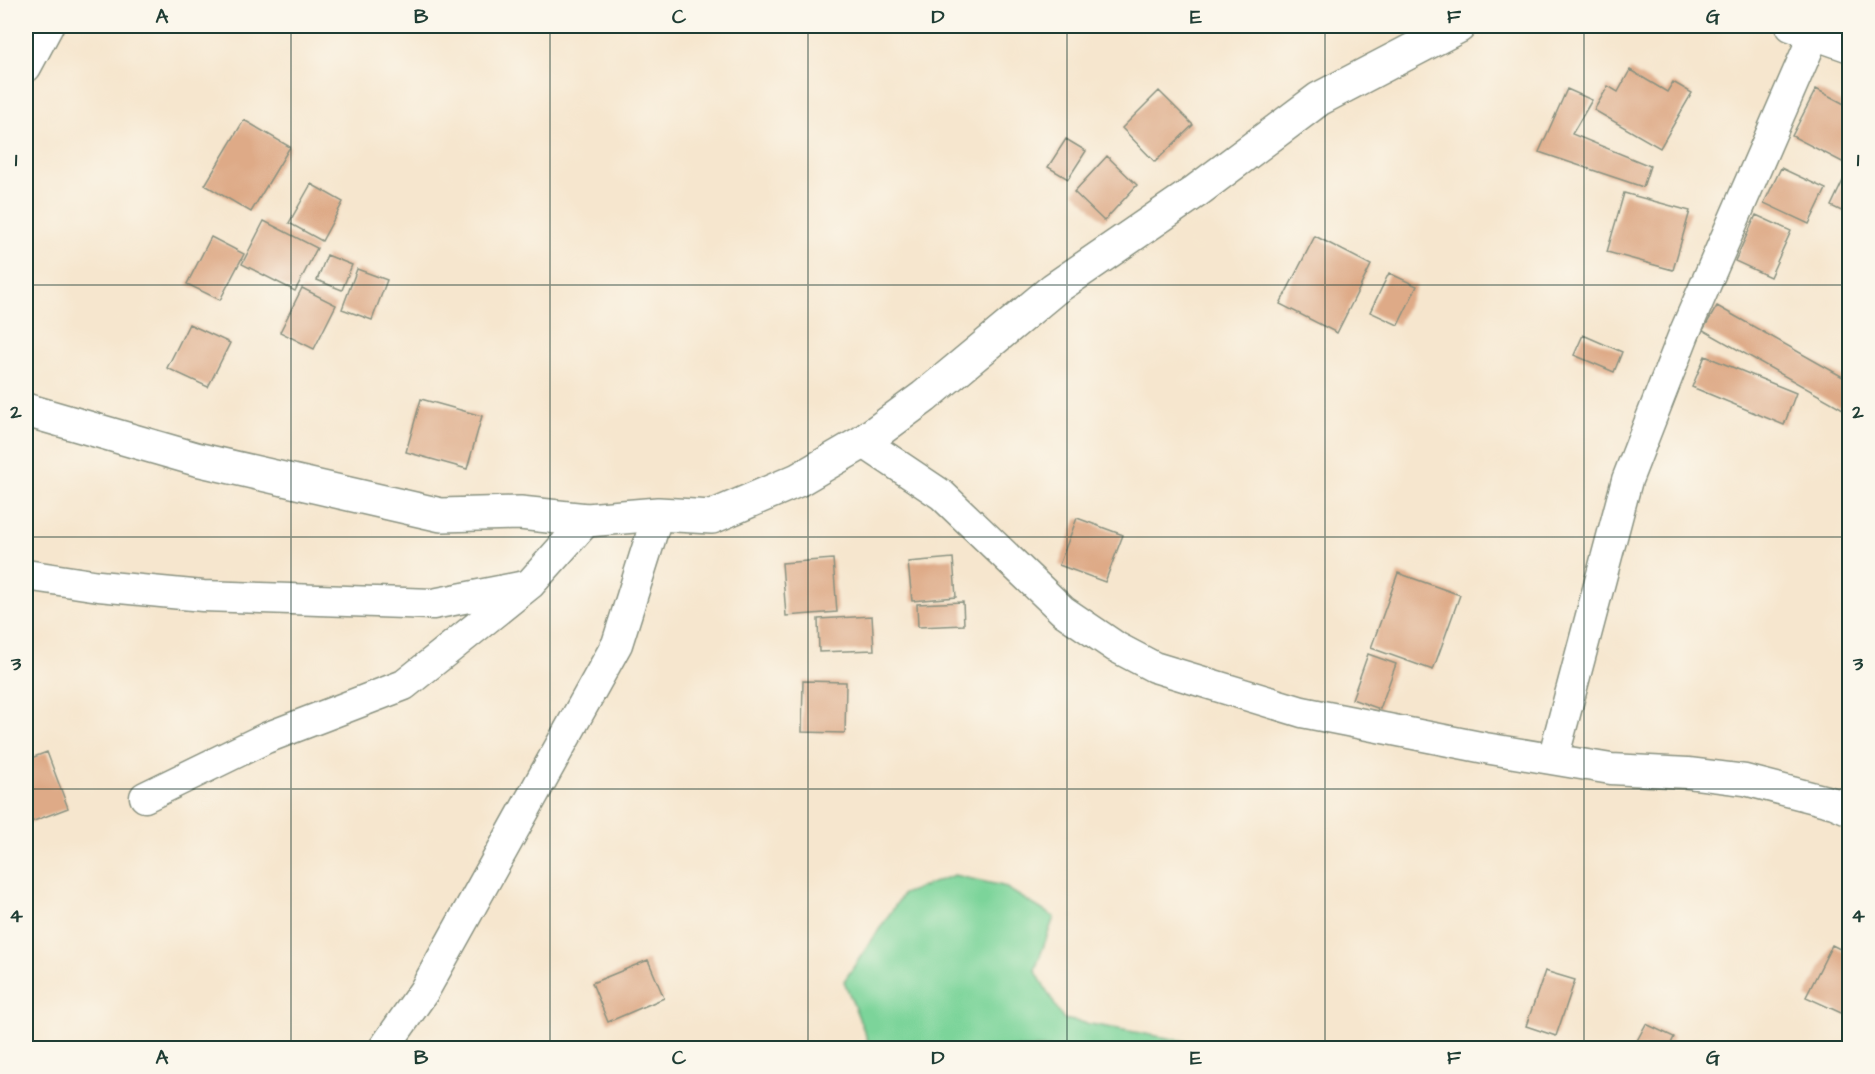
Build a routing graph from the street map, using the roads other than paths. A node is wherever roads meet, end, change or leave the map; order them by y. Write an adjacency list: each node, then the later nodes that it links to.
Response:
1 (48, 26): 5 (street)
2 (1459, 26): 7 (main road)
3 (1803, 30): 4 (street); 12 (street)
4 (1850, 47)
5 (26, 67)
6 (26, 410): 9 (main road)
7 (863, 441): 8 (main road); 12 (street)
8 (658, 514): 9 (main road); 15 (street)
9 (587, 520): 11 (street)
10 (26, 575): 11 (street)
11 (530, 584): 13 (street)
12 (1552, 759): 14 (street)
13 (145, 797)
14 (1850, 810)
15 (384, 1048)

